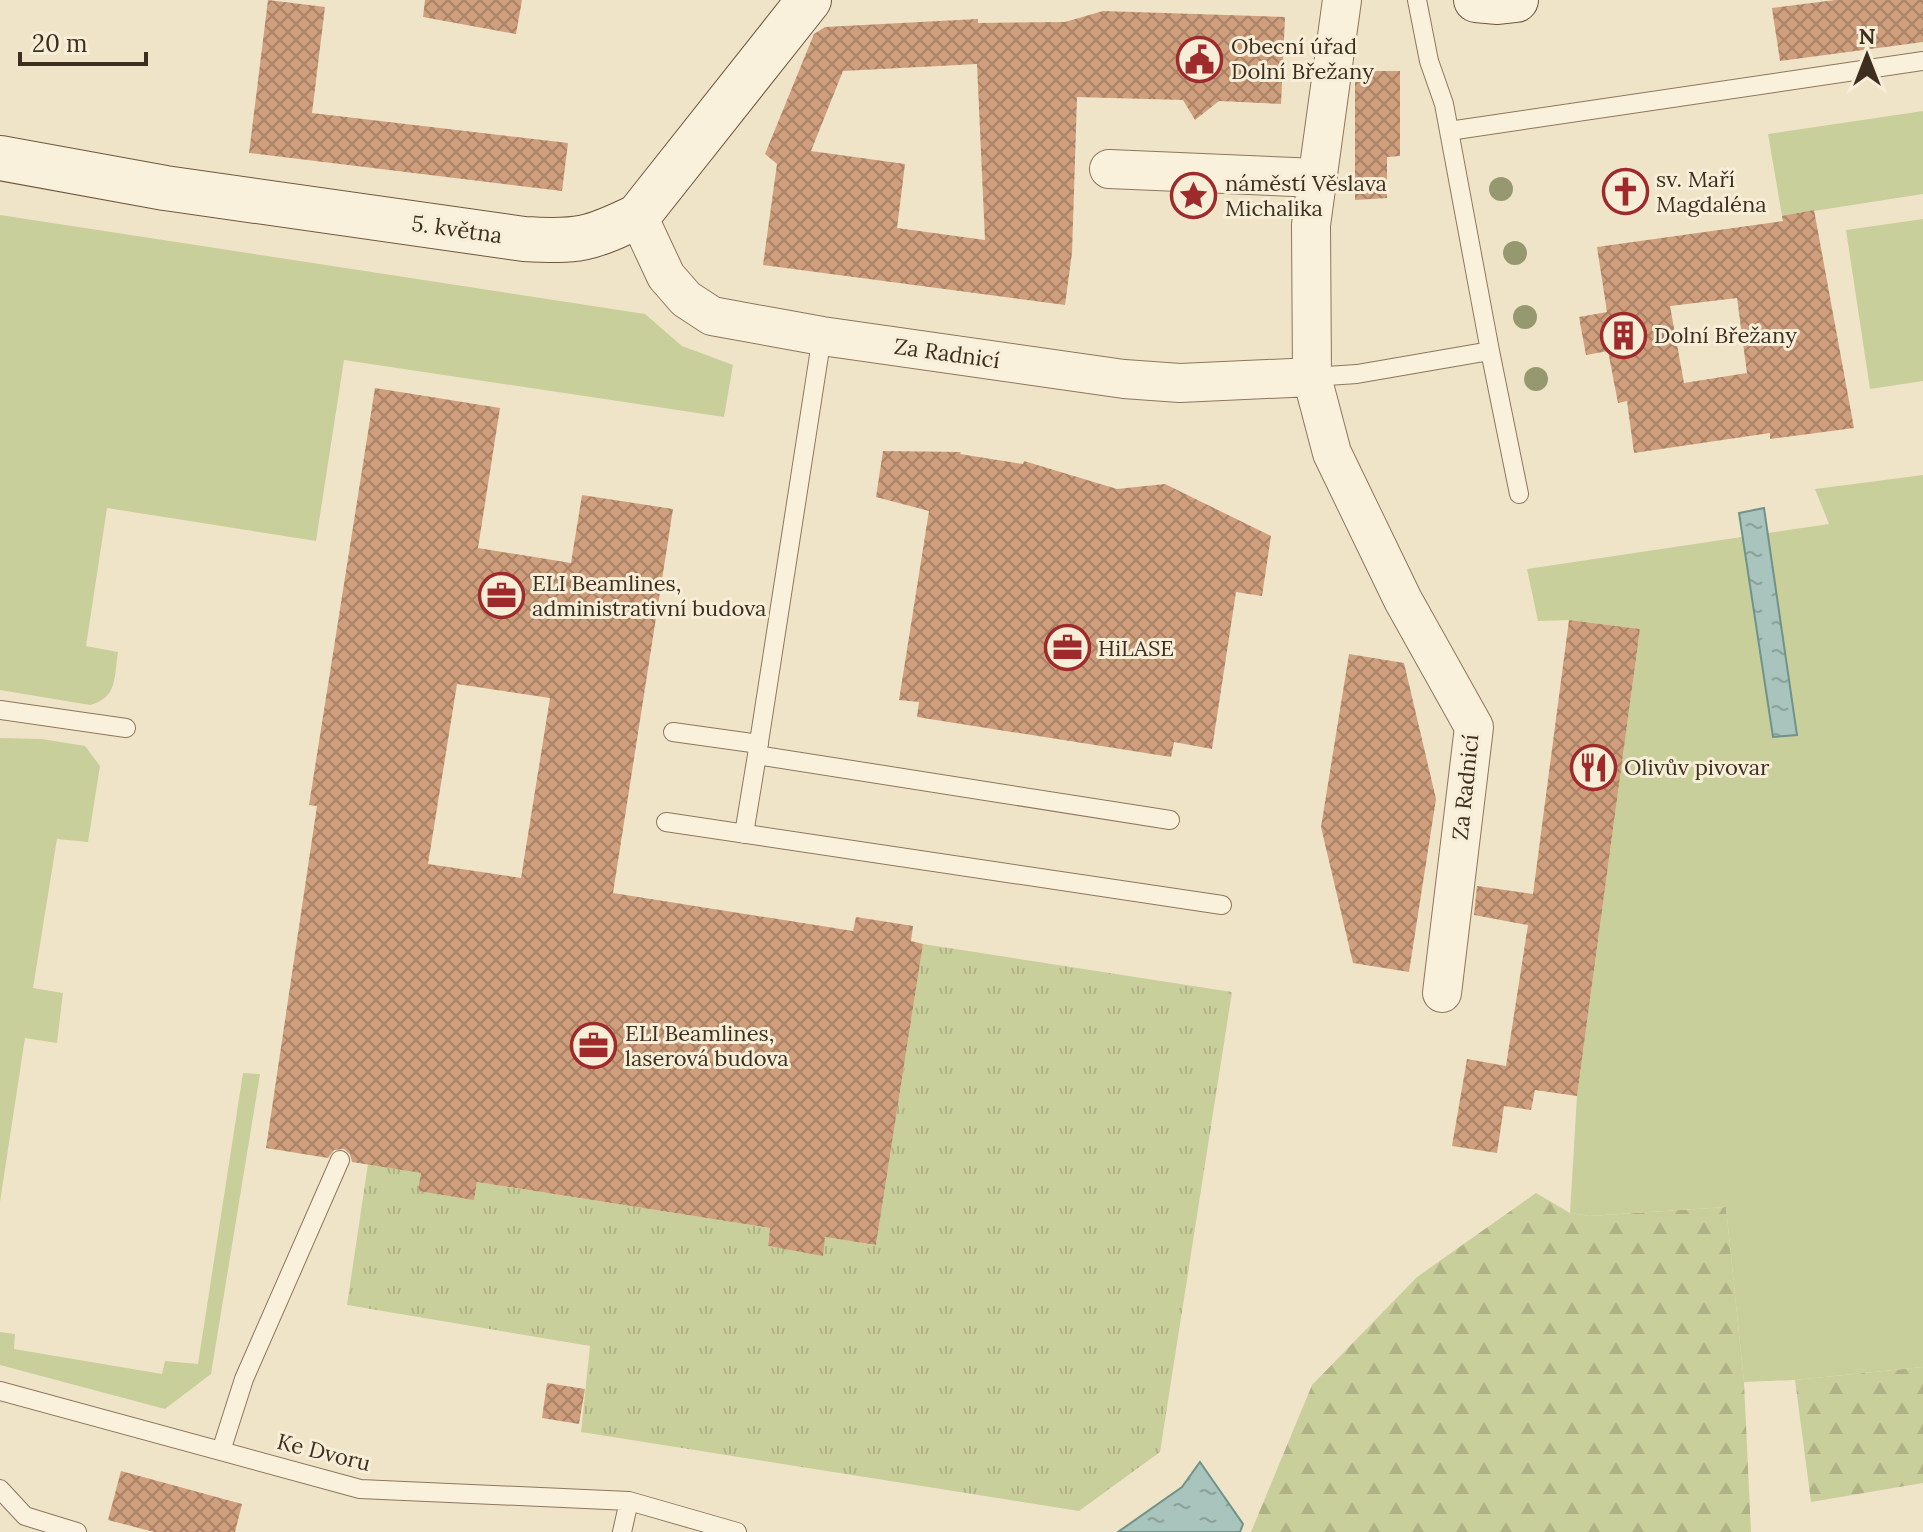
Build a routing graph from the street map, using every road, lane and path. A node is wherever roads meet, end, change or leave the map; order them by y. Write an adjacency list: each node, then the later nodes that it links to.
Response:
1 (809, 0): 11 (street, 5. května)
2 (1342, 0): 10 (street, Za Radnicí)
3 (1417, 0): 7 (lane)
4 (1476, 0): 5 (street)
5 (1516, 0)
6 (1923, 61): 7 (lane)
7 (1449, 131): 13 (lane)
8 (0, 158): 11 (street, 5. května)
9 (1109, 169): 10 (street)
10 (1318, 178): 14 (street, Za Radnicí)
11 (638, 216): 12 (street, Za Radnicí)
12 (822, 336): 14 (street, Za Radnicí); 19 (lane)
13 (1490, 351): 14 (lane); 15 (lane)
14 (1312, 377): 24 (street, Za Radnicí)
15 (1519, 494)
16 (0, 710): 17 (lane)
17 (126, 728)
18 (673, 732): 19 (lane)
19 (758, 750): 20 (lane); 22 (lane)
20 (1170, 820)
21 (666, 822): 22 (lane)
22 (744, 834): 23 (lane)
23 (1222, 905)
24 (1442, 993)
25 (340, 1160): 27 (lane)
26 (0, 1391): 27 (lane, Ke Dvoru)
27 (221, 1451): 29 (lane, Ke Dvoru)
28 (0, 1489): 30 (lane)
29 (629, 1501): 31 (lane); 32 (lane, Ke Dvoru)
30 (77, 1532)
31 (622, 1532)
32 (737, 1532)

